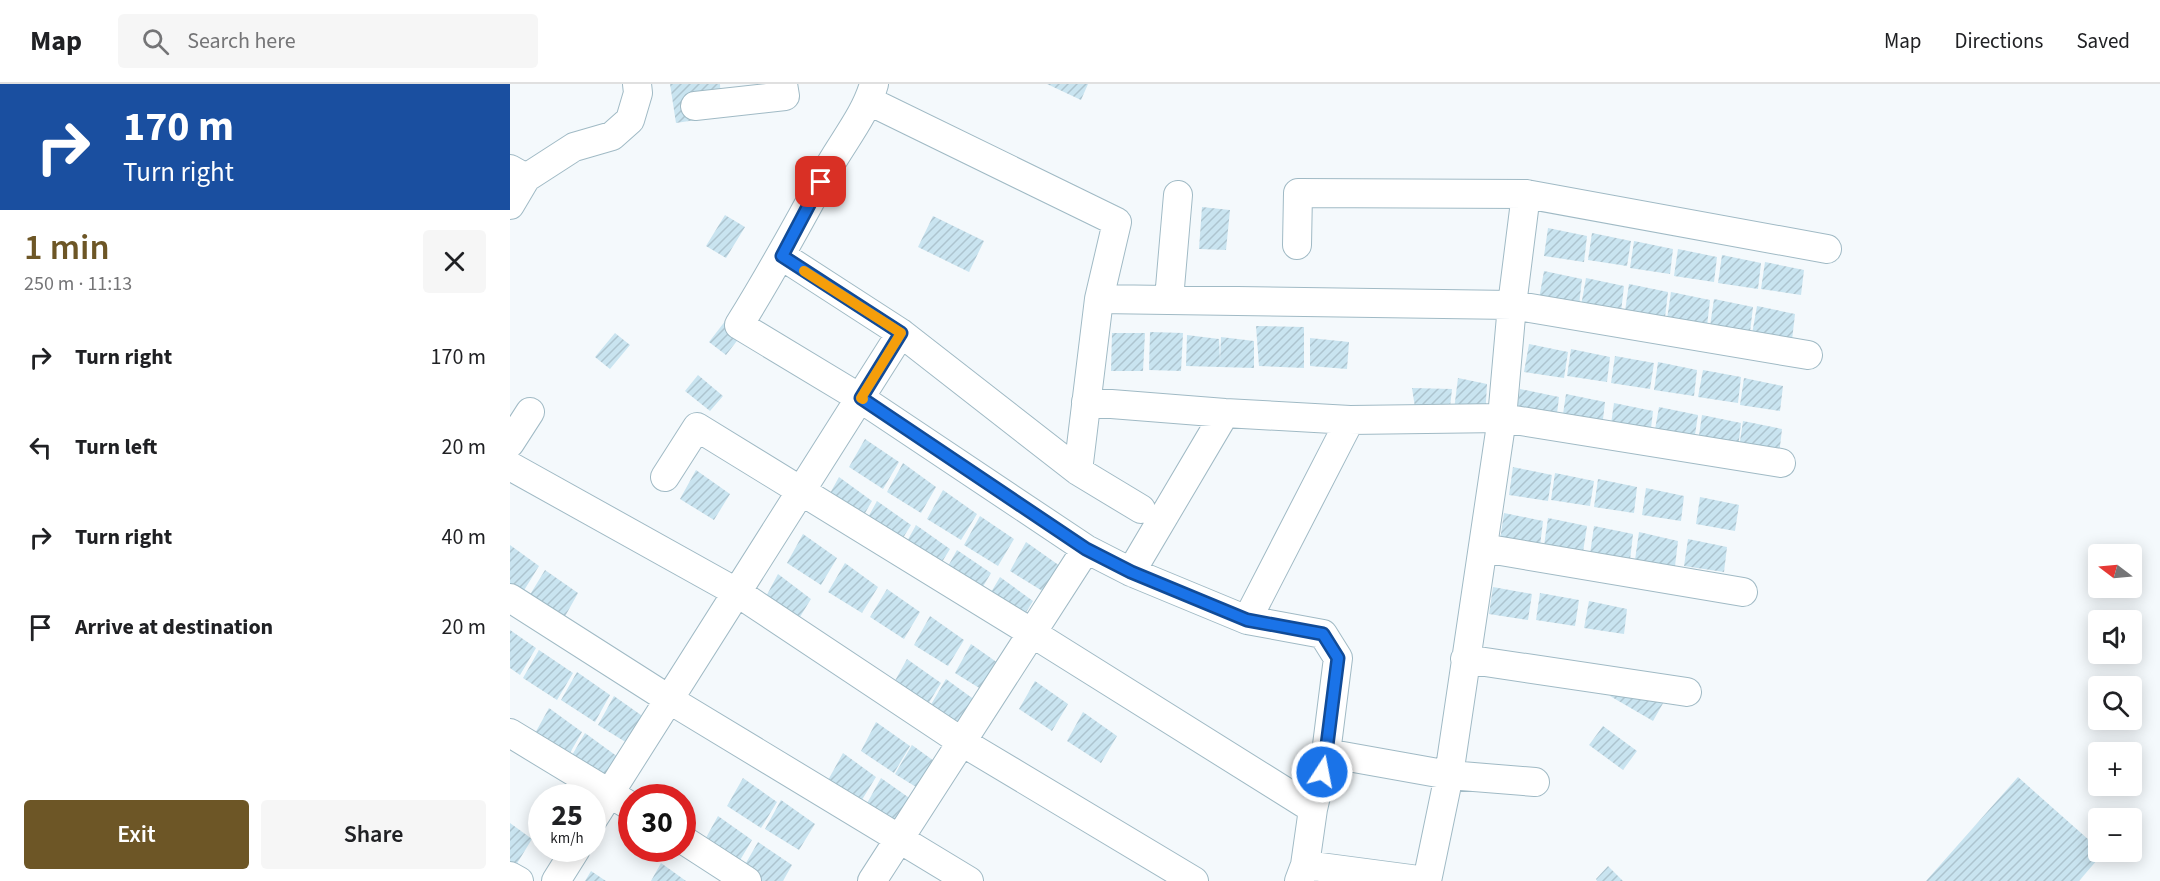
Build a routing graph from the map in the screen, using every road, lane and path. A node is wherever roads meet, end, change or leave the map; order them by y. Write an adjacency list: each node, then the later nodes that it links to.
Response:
1 (637, 84): 5 (street)
2 (783, 84): 4 (street)
3 (871, 92): 11 (street); 12 (street)
4 (695, 106)
5 (518, 174): 8 (street)
6 (1526, 194): 9 (street); 10 (street); 14 (street)
7 (1178, 195): 13 (street)
8 (510, 205)
9 (1297, 245)
10 (1827, 249)
11 (782, 256): 15 (street); 17 (street)
12 (1099, 299): 13 (street); 18 (street)
13 (1169, 299): 14 (street)
14 (1512, 305): 16 (street); 21 (street)
15 (901, 333): 17 (street); 26 (street)
16 (1808, 355)
17 (861, 398): 28 (street); 31 (street)
18 (1086, 402): 20 (street); 26 (street)
19 (530, 412): 23 (street)
20 (1226, 413): 22 (street); 32 (street)
21 (1502, 418): 22 (street); 24 (street); 30 (street)
22 (1350, 420): 36 (street)
23 (510, 442)
24 (1780, 463)
25 (510, 466): 34 (street)
26 (1078, 471): 29 (street)
27 (665, 477): 28 (street)
28 (801, 492): 34 (street); 37 (street)
29 (1142, 509)
30 (1483, 548): 33 (street); 38 (street)
31 (1086, 549): 32 (street); 37 (street)
32 (1131, 572): 36 (street)
33 (1743, 592)
34 (738, 593): 40 (street); 42 (street)
35 (510, 598): 40 (street)
36 (1247, 620): 43 (street)
37 (1032, 633): 42 (street); 49 (street)
38 (1465, 659): 39 (street); 44 (street)
39 (1687, 692)
40 (670, 700): 46 (street); 51 (street)
41 (510, 733): 47 (street)
42 (962, 742): 51 (street); 61 (street)
43 (1326, 753): 44 (street); 49 (street)
44 (1449, 775): 45 (street); 62 (street)
45 (1536, 782)
46 (629, 784)
47 (618, 798)
48 (618, 802): 50 (street)
49 (1313, 809): 54 (street)
50 (606, 811)
51 (900, 838): 59 (street); 60 (street)
52 (696, 848): 58 (street)
53 (568, 862): 57 (street)
54 (1302, 873): 62 (street)
55 (510, 876): 56 (street)
56 (519, 881)
57 (556, 881)
58 (747, 881)
59 (872, 881)
60 (969, 881)
61 (1194, 881)
62 (1426, 881)

